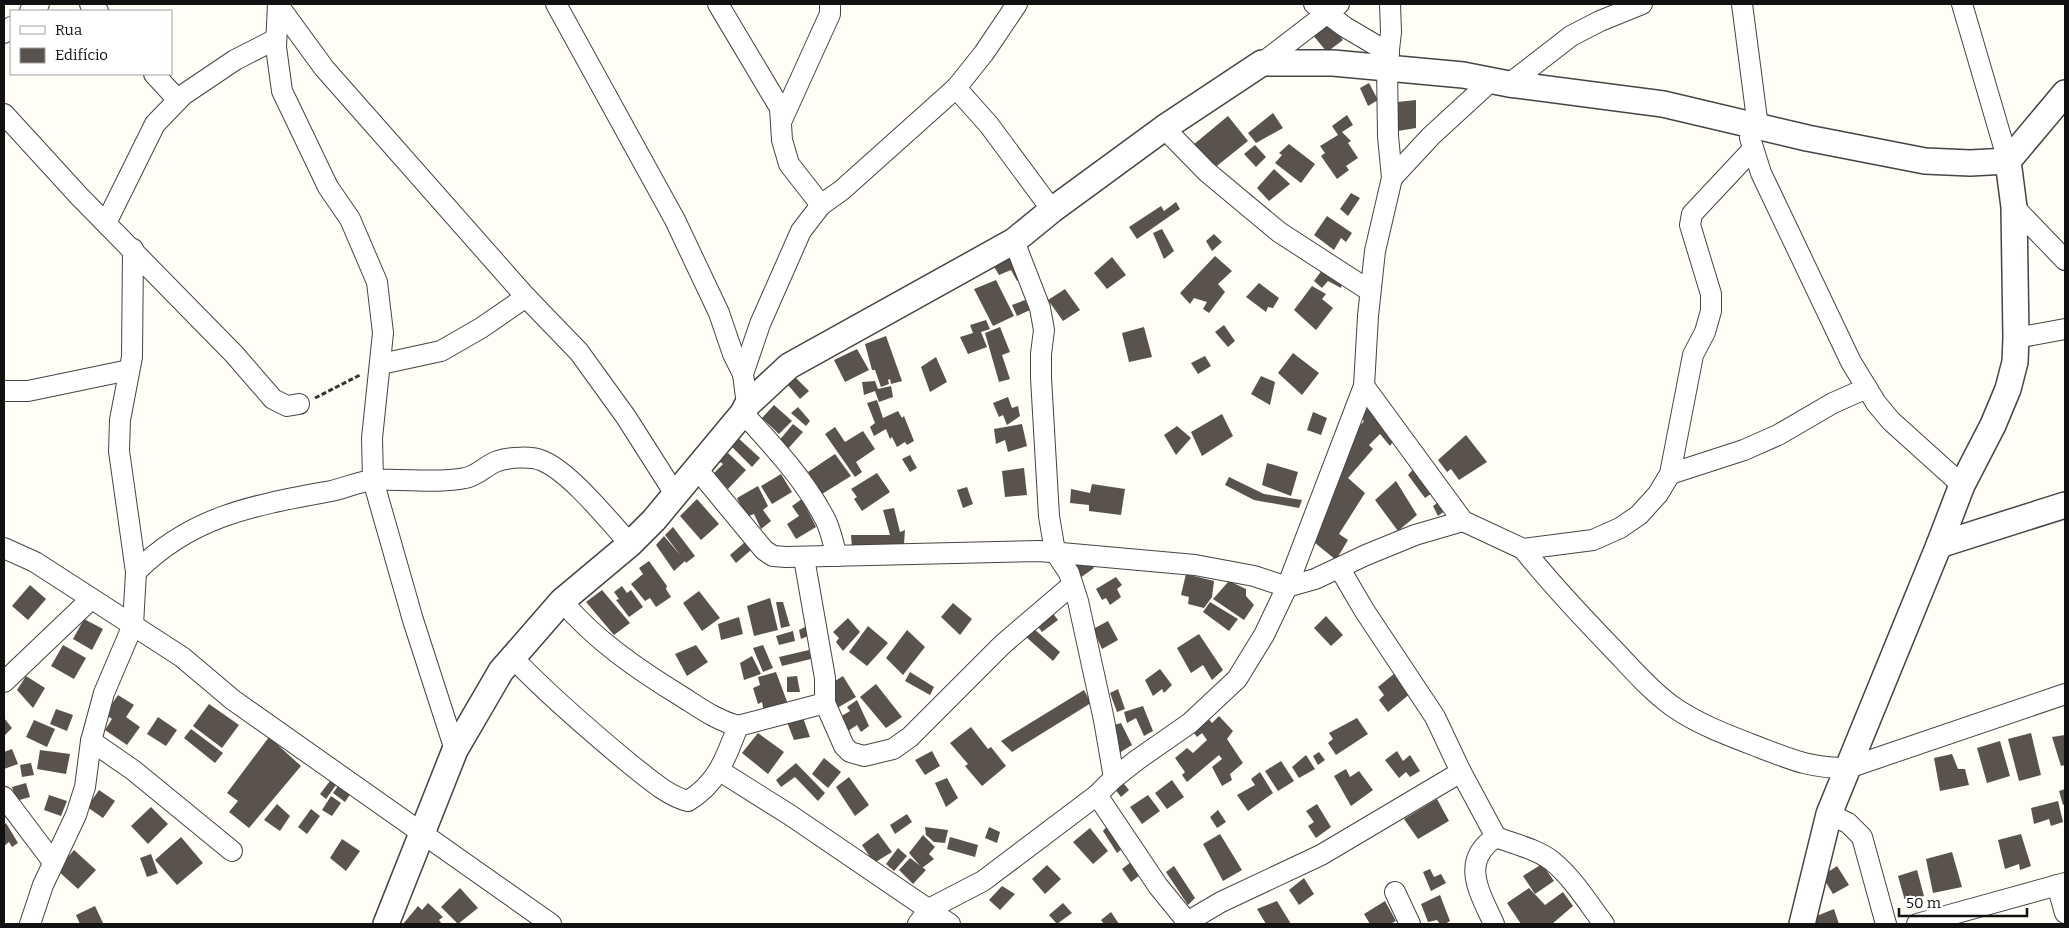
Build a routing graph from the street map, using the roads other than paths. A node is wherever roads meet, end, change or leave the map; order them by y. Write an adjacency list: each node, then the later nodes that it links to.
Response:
1 (278, 4): 11 (street); 33 (street)
2 (556, 4): 38 (street)
3 (718, 4): 20 (street)
4 (830, 4): 20 (street)
5 (1017, 4): 16 (street)
6 (1390, 4): 12 (street)
7 (1642, 4): 15 (street)
8 (1742, 4): 22 (street)
9 (1962, 4): 23 (street)
10 (1326, 7): 12 (street); 13 (street)
11 (276, 39): 18 (street); 36 (street)
12 (1388, 60): 13 (street); 15 (street); 24 (street)
13 (1262, 63): 21 (street)
14 (155, 75): 18 (street)
15 (1500, 82): 22 (street); 24 (street)
16 (956, 88): 25 (street); 27 (street)
17 (2065, 93): 23 (street)
18 (178, 100): 28 (street)
19 (4, 114): 28 (street)
20 (781, 122): 25 (street)
21 (1164, 128): 27 (street); 32 (street)
22 (1752, 134): 23 (street); 40 (street); 45 (street)
23 (2008, 161): 26 (street)
24 (1392, 178): 32 (street)
25 (820, 205): 38 (street)
26 (2014, 207): 31 (street); 35 (street)
27 (1052, 210): 29 (street)
28 (106, 224): 30 (street)
29 (1014, 241): 43 (street); 55 (street)
30 (133, 249): 37 (street); 42 (street)
31 (2065, 260)
32 (1370, 291): 39 (street)
33 (526, 297): 36 (street); 48 (street)
34 (2065, 329): 35 (street)
35 (2016, 338): 47 (street)
36 (381, 364): 46 (street)
37 (128, 370): 41 (street); 59 (street)
38 (743, 374): 43 (street)
39 (1364, 386): 50 (street); 61 (street)
40 (1867, 388): 45 (street); 47 (street)
41 (4, 391)
42 (299, 404)
43 (745, 409): 44 (street); 56 (street)
44 (698, 470): 48 (street); 57 (street)
45 (1670, 474): 54 (street)
46 (372, 480): 51 (street); 59 (street); 71 (street)
47 (1962, 485): 52 (street)
48 (675, 494): 51 (street)
49 (2065, 505): 52 (street)
50 (1463, 521): 54 (street); 58 (street)
51 (630, 544): 63 (street)
52 (1940, 545): 72 (street)
53 (4, 548): 62 (street)
54 (1524, 549): 72 (street)
55 (1055, 552): 56 (street); 60 (street); 61 (street)
56 (837, 556): 57 (street)
57 (804, 558): 68 (street)
58 (1340, 569): 61 (street); 74 (street)
59 (136, 572): 64 (street)
60 (1072, 585): 68 (street); 75 (street)
61 (1287, 587): 75 (street)
62 (90, 600): 64 (street); 66 (street)
63 (562, 601): 65 (street); 69 (street)
64 (133, 625): 70 (street); 79 (street)
65 (511, 656): 71 (street); 73 (street)
66 (4, 682)
67 (2065, 694): 72 (street)
68 (825, 703): 69 (street)
69 (738, 726): 73 (street)
70 (91, 741): 81 (street); 82 (street)
71 (455, 750): 79 (street)
72 (1848, 768): 78 (street)
73 (720, 771): 86 (street)
74 (1461, 772): 80 (street); 87 (street)
75 (1114, 778): 76 (street)
76 (1097, 795): 86 (street); 87 (street)
77 (4, 797): 82 (street)
78 (1829, 814): 95 (street); 96 (street)
79 (422, 835): 89 (street); 90 (street)
80 (1496, 837): 93 (street); 94 (street)
81 (232, 852)
82 (53, 862): 88 (street)
83 (2061, 884): 85 (street); 97 (street)
84 (1395, 892): 92 (street)
85 (2065, 913)
86 (924, 917): 91 (street)
87 (1188, 923)
88 (30, 924)
89 (386, 924)
90 (551, 924)
91 (950, 924)
92 (1410, 924)
93 (1494, 924)
94 (1604, 924)
95 (1802, 924)
96 (1886, 924)
97 (1917, 924)

